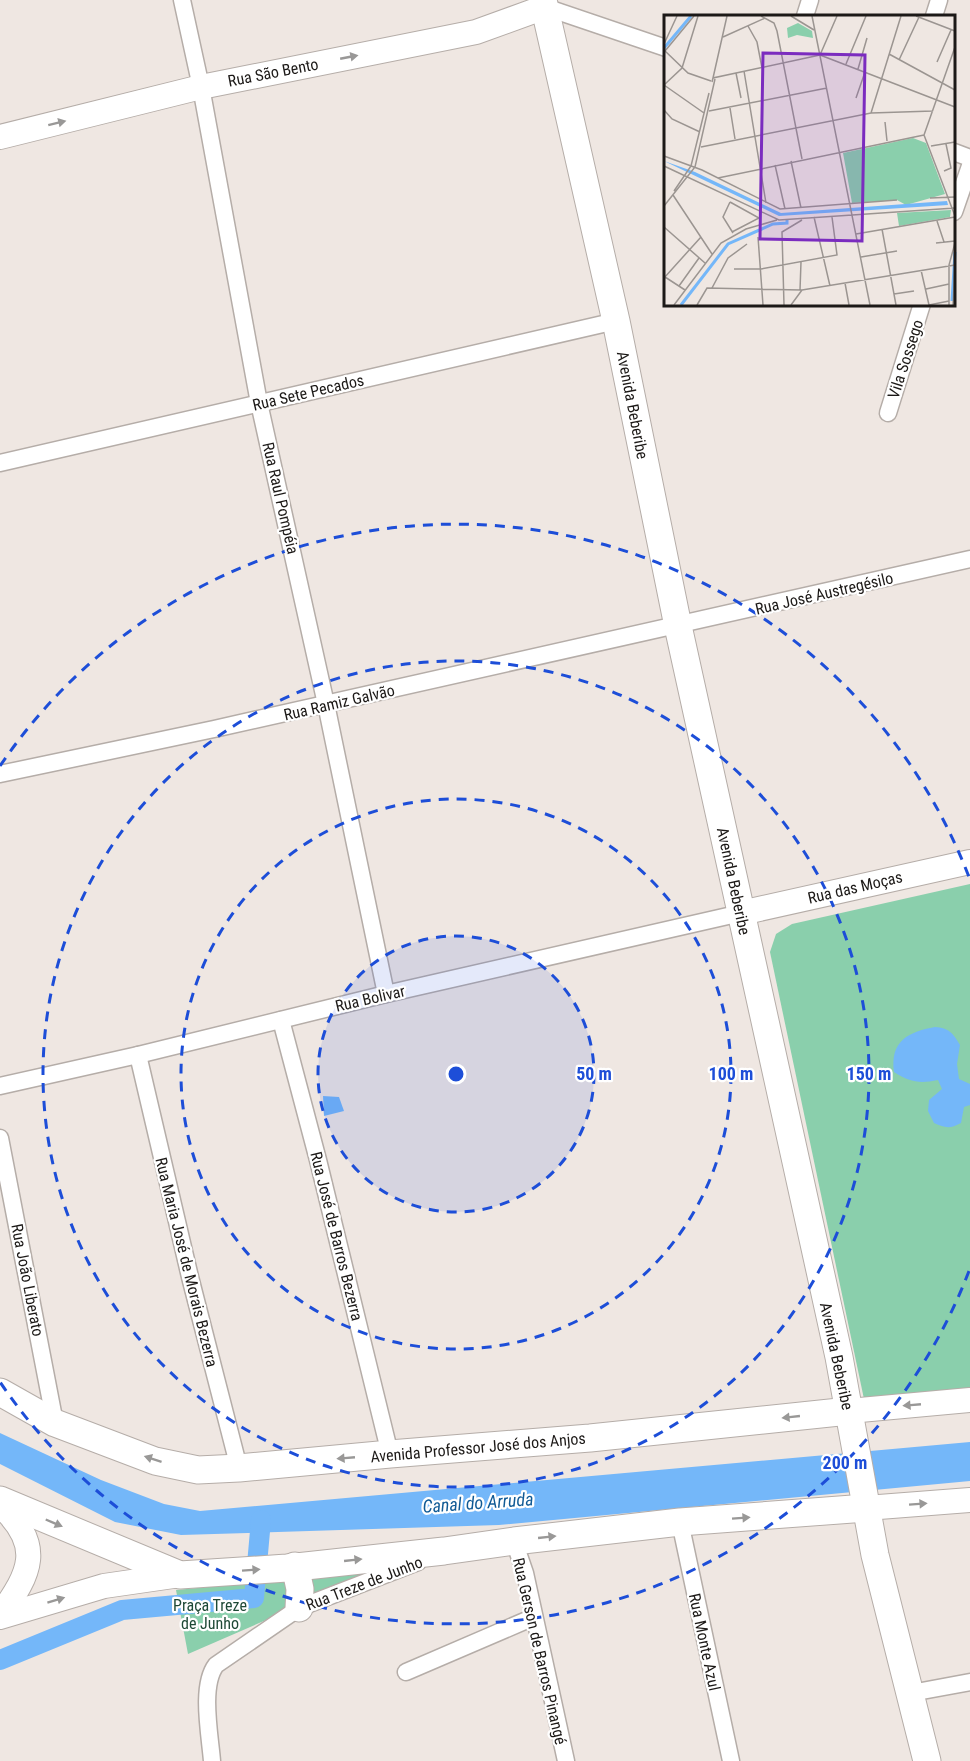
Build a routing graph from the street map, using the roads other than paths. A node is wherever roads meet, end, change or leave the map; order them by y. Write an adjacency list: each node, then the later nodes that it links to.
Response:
1 (182, 0): 8 (street, Rua Raul Pompéia)
2 (810, 0): 5 (street)
3 (939, 0): 6 (street)
4 (549, 2): 7 (street); 8 (main road, Rua São Bento, one-way to 4); 15 (main road, Avenida Beberibe)
5 (805, 15)
6 (934, 15)
7 (664, 47)
8 (201, 87): 9 (main road, Rua São Bento, one-way to 8); 16 (street, Rua Raul Pompéia)
9 (0, 137)
10 (955, 152): 11 (street)
11 (970, 158)
12 (970, 166): 13 (street)
13 (955, 209)
14 (921, 306): 17 (street, Vila Sossego)
15 (616, 321): 16 (street, Rua Sete Pecados); 20 (main road, Avenida Beberibe)
16 (259, 403): 18 (street, Rua Sete Pecados); 21 (street, Rua Raul Pompéia)
17 (888, 413)
18 (0, 463)
19 (970, 560): 20 (street, Rua José Austregésilo)
20 (678, 626): 21 (street, Rua Ramiz Galvão); 24 (main road, Avenida Beberibe)
21 (326, 704): 22 (street, Rua Ramiz Galvão); 25 (street, Rua Raul Pompéia)
22 (0, 774)
23 (970, 862): 24 (main road, Rua das Moças)
24 (741, 913): 25 (street, Rua Bolivar); 33 (main road, Avenida Beberibe)
25 (386, 994): 26 (street, Rua Bolivar)
26 (281, 1020): 27 (street, Rua Bolivar); 34 (street, Rua José de Barros Bezerra)
27 (138, 1055): 28 (street, Rua Bolivar); 35 (street, Rua Maria José de Morais Bezerra)
28 (0, 1086)
29 (0, 1138): 32 (street, Rua João Liberato)
30 (0, 1392): 32 (main road, Avenida Professor José dos Anjos)
31 (970, 1400): 33 (main road, Avenida Professor José dos Anjos, one-way to 33)
32 (55, 1423): 35 (main road, Avenida Professor José dos Anjos, one-way to 32)
33 (852, 1424): 34 (main road, Avenida Professor José dos Anjos, one-way to 34); 37 (main road, Avenida Beberibe)
34 (390, 1454): 35 (main road, Avenida Professor José dos Anjos, one-way to 35)
35 (238, 1468)
36 (0, 1500): 44 (main road, one-way to 44)
37 (864, 1500): 38 (main road, one-way to 38); 40 (main road, one-way to 37); 50 (main road, Avenida Beberibe)
38 (970, 1500)
39 (0, 1505): 46 (main road)
40 (680, 1522): 41 (main road, one-way to 40); 53 (street, Rua Monte Azul)
41 (514, 1541): 42 (main road); 47 (street, Rua Gerson de Barros Pinangé)
42 (444, 1551): 43 (main road, one-way to 42); 45 (street, Rua Treze de Junho)
43 (291, 1567): 44 (main road, one-way to 43); 45 (main road)
44 (180, 1575): 46 (main road, one-way to 44)
45 (299, 1608): 51 (street, Rua Treze de Junho)
46 (0, 1616)
47 (534, 1617): 48 (street); 52 (street, Rua Gerson de Barros Pinangé)
48 (406, 1672)
49 (970, 1682): 50 (street)
50 (911, 1693): 54 (main road, Avenida Beberibe)
51 (212, 1761)
52 (566, 1761)
53 (731, 1761)
54 (927, 1761)

